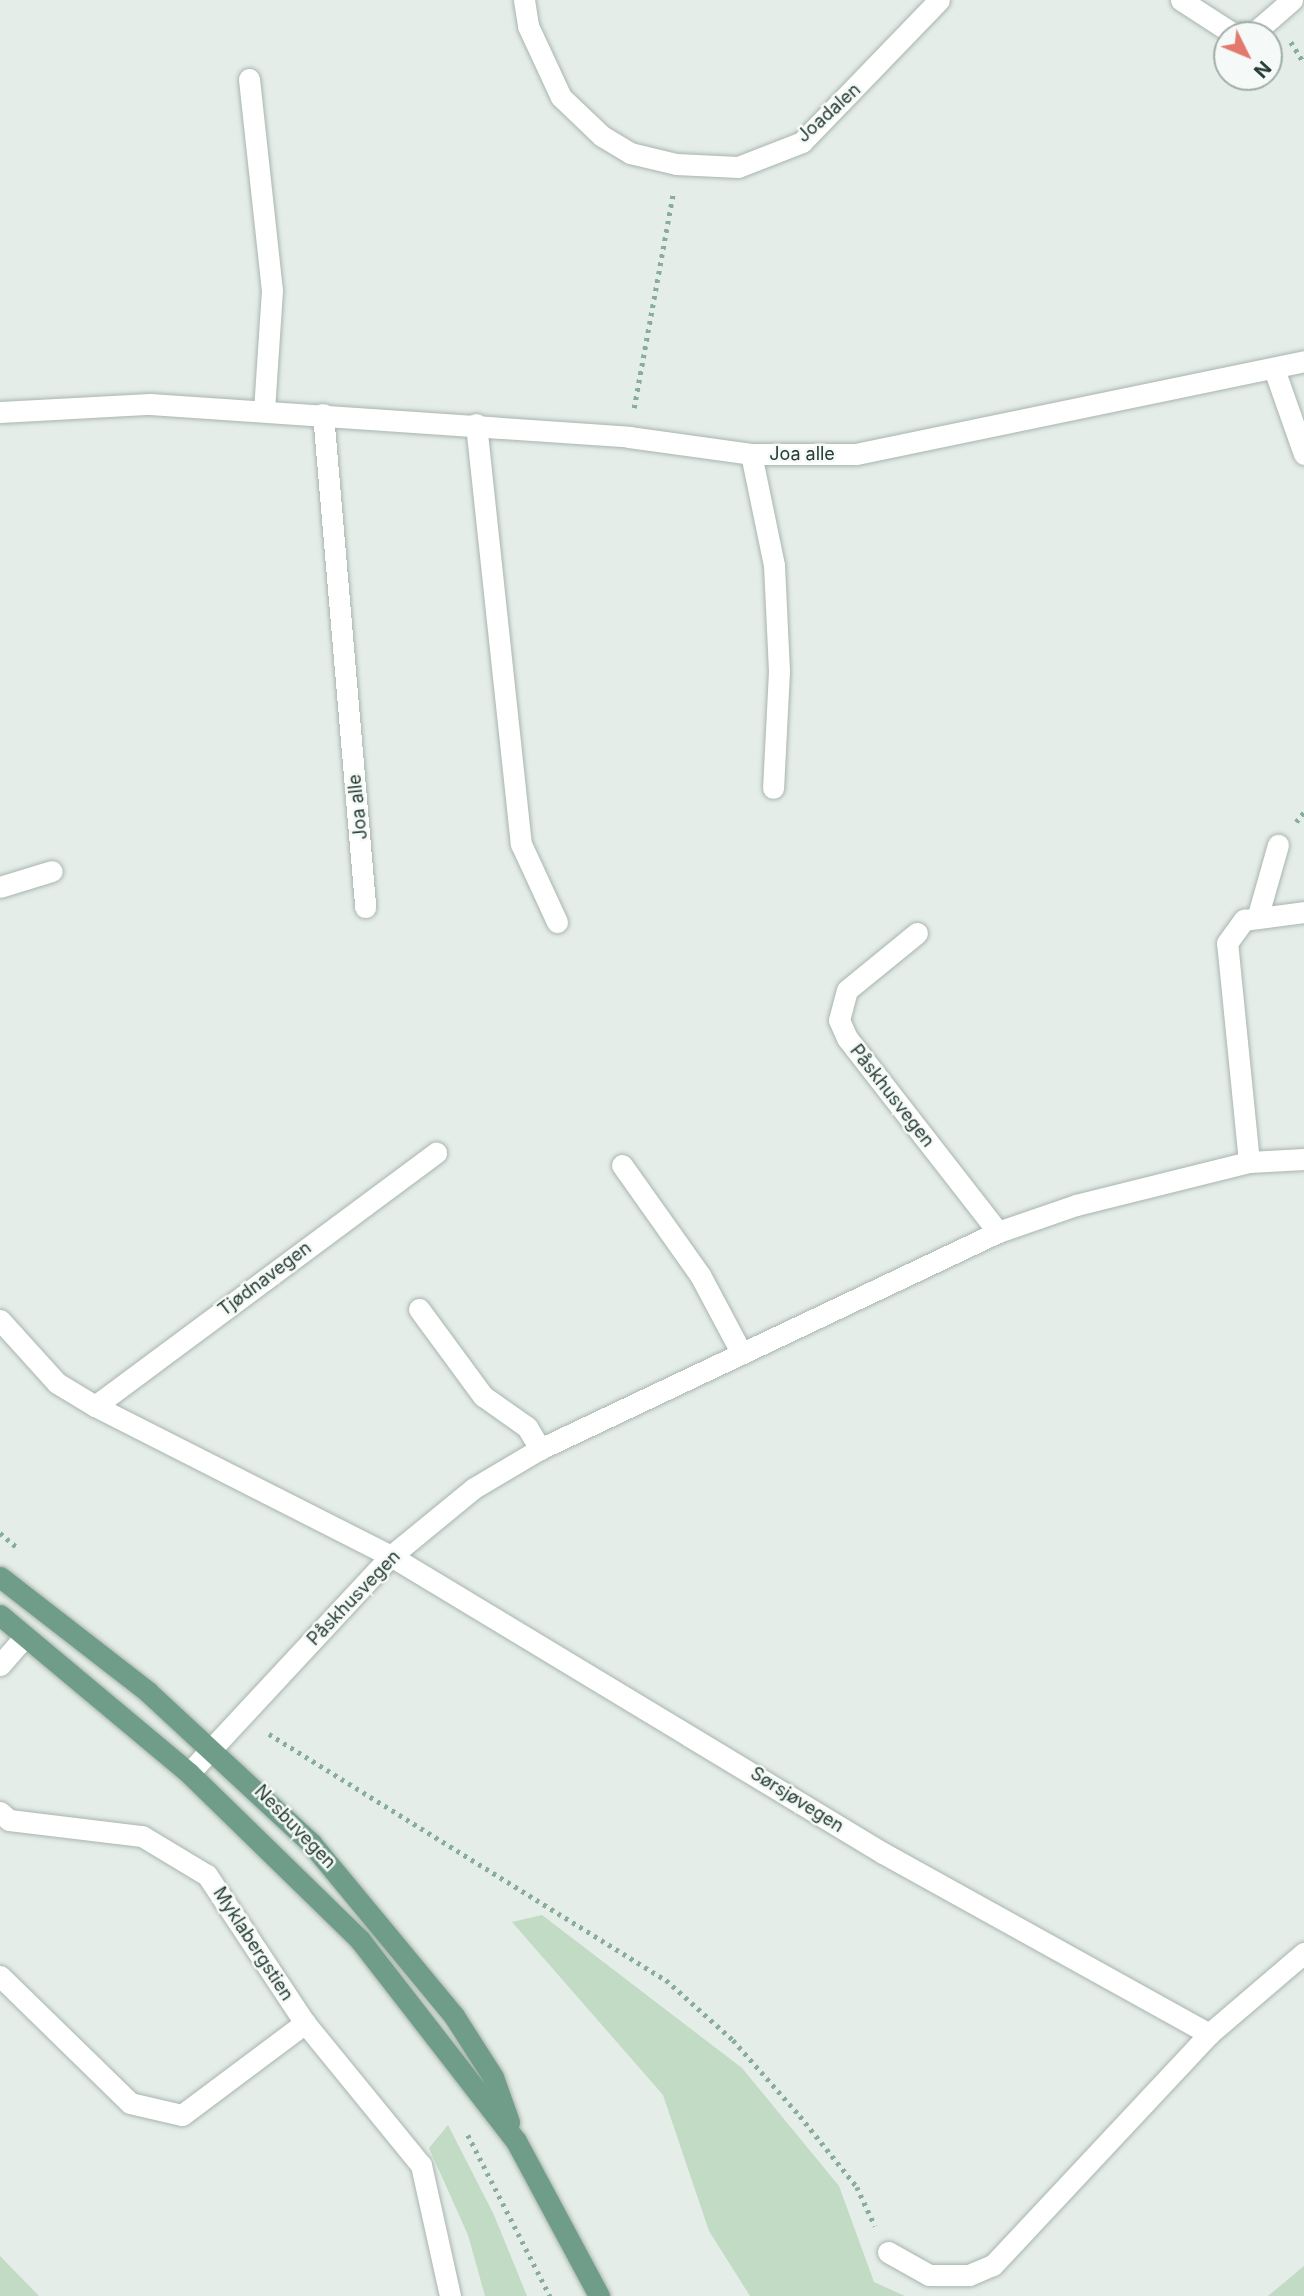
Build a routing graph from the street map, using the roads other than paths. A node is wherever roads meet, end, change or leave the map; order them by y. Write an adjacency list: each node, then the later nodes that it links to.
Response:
1 (524, 0): 2 (street, Joadalen)
2 (939, 0)
3 (1181, 0): 4 (street)
4 (1292, 0)
5 (249, 79): 8 (street)
6 (1304, 361): 7 (street, Joa alle)
7 (1274, 369): 12 (street, Joa alle); 13 (street)
8 (264, 411): 9 (street, Joa alle); 10 (street, Joa alle)
9 (0, 412)
10 (323, 414): 11 (street, Joa alle); 18 (street, Joa alle)
11 (475, 424): 12 (street, Joa alle); 21 (street)
12 (751, 454): 14 (street)
13 (1304, 454)
14 (773, 788)
15 (1278, 845): 20 (street)
16 (52, 871): 17 (street)
17 (0, 887)
18 (365, 907)
19 (1304, 912): 20 (street)
20 (1258, 915): 25 (street)
21 (557, 922)
22 (917, 933): 27 (street, Påskhusvegen)
23 (436, 1153): 31 (street, Tjødnavegen)
24 (1304, 1159): 25 (street, Påskhusvegen)
25 (1249, 1162): 27 (street, Påskhusvegen)
26 (622, 1165): 30 (street)
27 (998, 1232): 30 (street, Påskhusvegen)
28 (419, 1309): 32 (street)
29 (0, 1320): 31 (street)
30 (742, 1354): 32 (street, Påskhusvegen)
31 (95, 1406): 33 (street)
32 (540, 1449): 33 (street, Påskhusvegen)
33 (391, 1556): 38 (street, Påskhusvegen); 44 (street, Sørsjøvegen)
34 (0, 1577): 38 (main road, Nesbuvegen)
35 (0, 1615): 36 (main road, Nesbuvegen)
36 (25, 1636): 37 (street); 39 (main road, Nesbuvegen)
37 (0, 1665)
38 (213, 1748): 39 (street, Påskhusvegen); 45 (main road, Nesbuvegen)
39 (189, 1773): 45 (main road, Nesbuvegen)
40 (0, 1812): 43 (street, Myklabergstien)
41 (1304, 1953): 44 (street)
42 (0, 1976): 43 (street)
43 (305, 2023): 47 (street, Myklabergstien)
44 (1209, 2034): 46 (street)
45 (516, 2141): 48 (main road, Nesbuvegen)
46 (888, 2252)
47 (450, 2296)
48 (599, 2296)

